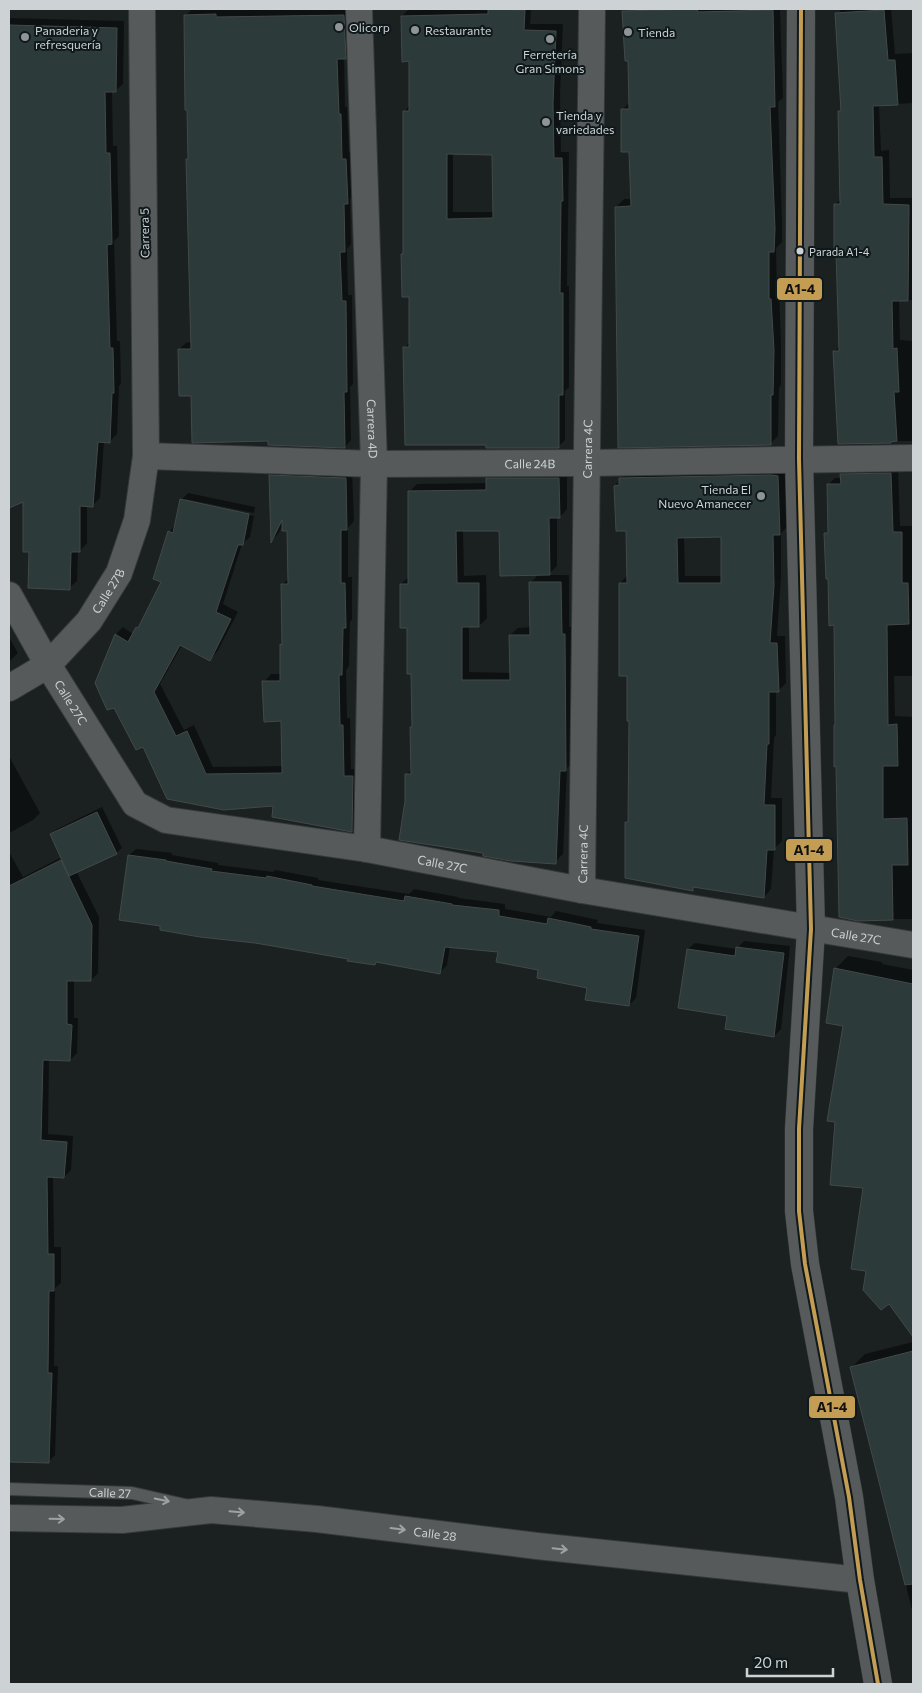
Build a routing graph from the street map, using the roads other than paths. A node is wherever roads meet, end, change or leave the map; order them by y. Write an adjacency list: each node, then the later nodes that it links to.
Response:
1 (142, 9): 5 (street, Carrera 5)
2 (359, 9): 9 (street, Carrera 4D)
3 (592, 9): 8 (street, Carrera 4C)
4 (801, 9): 7 (street)
5 (146, 456): 9 (street, Calle 24B); 11 (street, Calle 27B)
6 (913, 458): 7 (street, Calle 24B)
7 (799, 459): 8 (street, Calle 24B); 15 (street)
8 (587, 463): 9 (street, Calle 24B); 14 (street, Carrera 4C)
9 (374, 464): 13 (street, Carrera 4D)
10 (9, 595): 11 (street, Calle 27C)
11 (48, 665): 12 (street, Calle 27B); 13 (street, Calle 27C)
12 (9, 688)
13 (367, 849): 14 (street, Calle 27C)
14 (582, 890): 15 (street, Calle 27C)
15 (811, 929): 16 (street, Calle 27C); 20 (street)
16 (913, 945)
17 (9, 1489): 18 (lane, Calle 27, one-way to 18)
18 (211, 1510): 19 (street, Calle 28, one-way to 18); 20 (street, Calle 28, one-way to 20)
19 (9, 1518)
20 (860, 1580): 21 (street)
21 (878, 1684)

